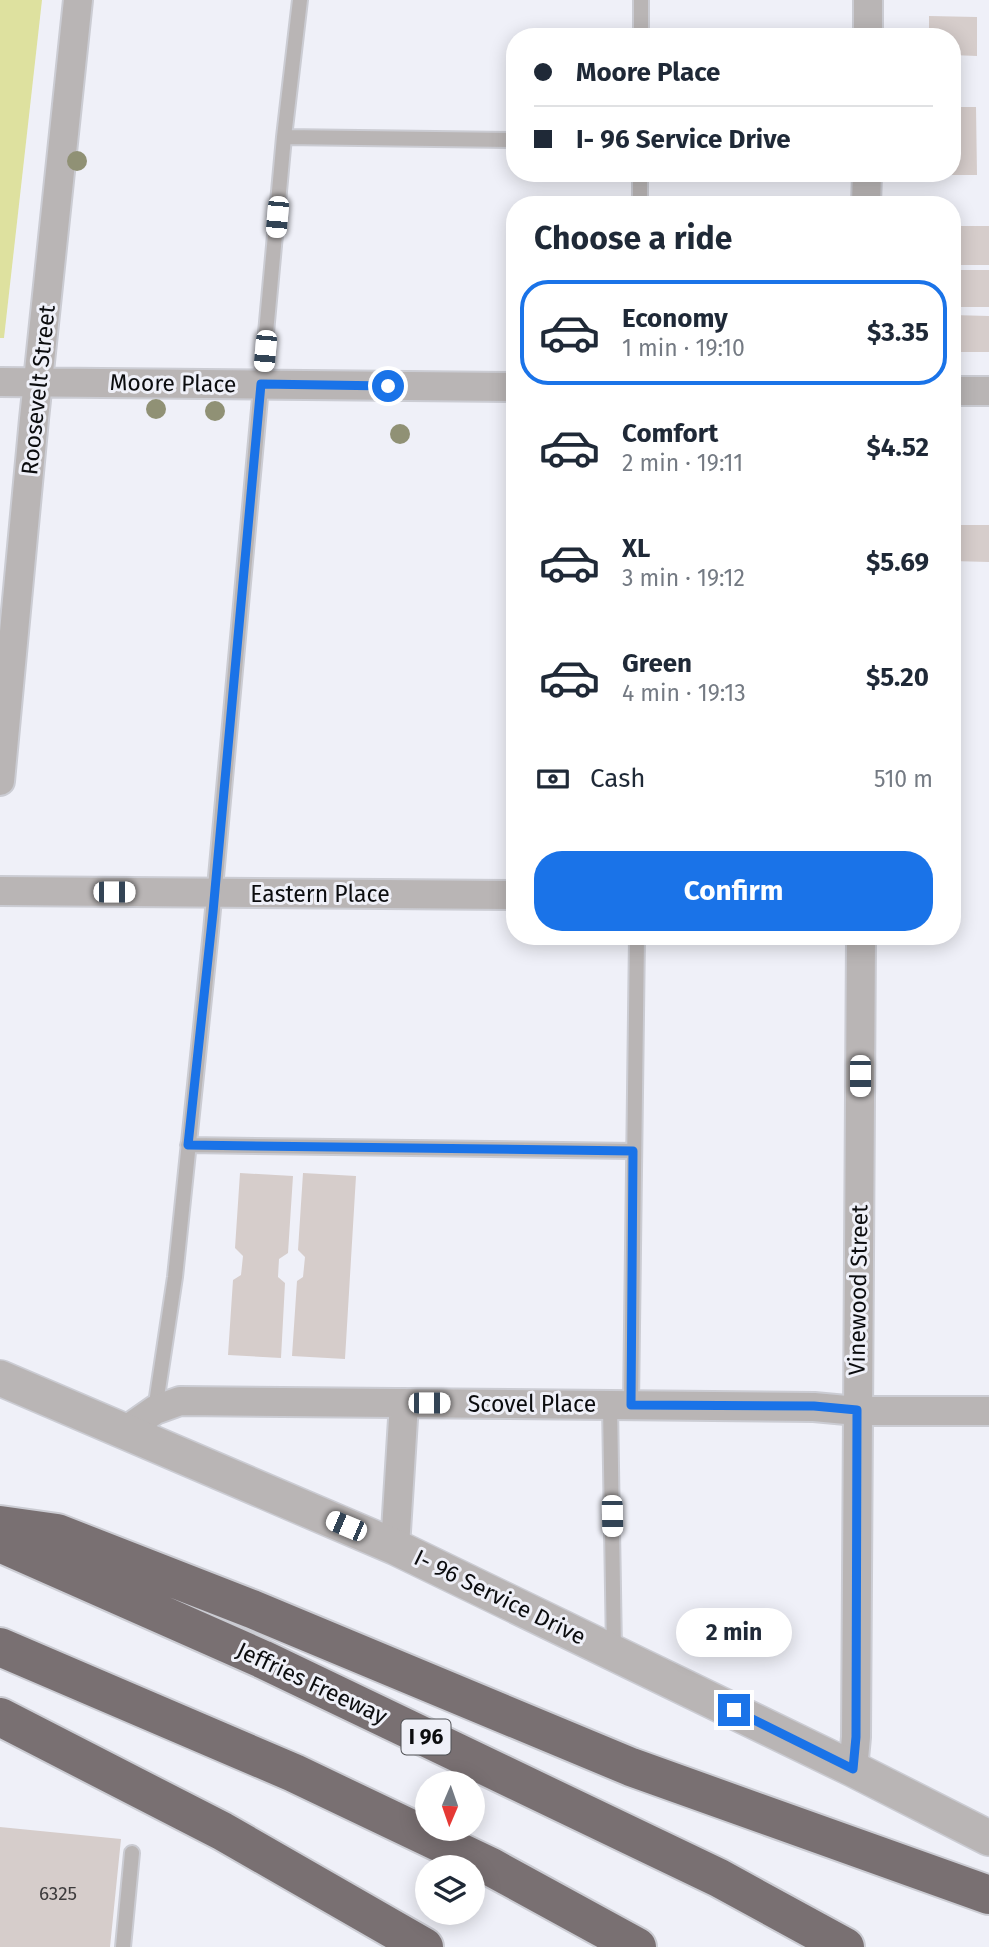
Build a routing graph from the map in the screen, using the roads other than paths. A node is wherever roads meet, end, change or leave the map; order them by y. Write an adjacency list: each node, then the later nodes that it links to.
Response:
1 (78, 0): 10 (street, Roosevelt Street)
2 (300, 0): 7 (lane)
3 (641, 0): 5 (lane)
4 (868, 0): 6 (street)
5 (641, 28)
6 (868, 28)
7 (284, 137): 8 (lane); 11 (lane)
8 (506, 140)
9 (0, 382): 10 (street, Moore Place)
10 (38, 382): 11 (street, Moore Place); 15 (street, Roosevelt Street)
11 (261, 384): 12 (street, Moore Place); 18 (lane)
12 (506, 387)
13 (961, 391): 14 (street)
14 (989, 391)
15 (7, 640): 16 (street, Roosevelt Street)
16 (0, 781)
17 (0, 891): 18 (street, Eastern Place)
18 (214, 893): 19 (street, Eastern Place); 22 (lane)
19 (506, 895)
20 (637, 945): 23 (lane)
21 (861, 945): 28 (street, Vinewood Street)
22 (188, 1145): 23 (lane); 27 (lane)
23 (633, 1151): 26 (lane)
24 (0, 1378): 30 (street, I- 96 Service Drive)
25 (404, 1403): 26 (street, Scovel Place); 27 (street, Scovel Place); 33 (street)
26 (621, 1405): 28 (street, Scovel Place); 35 (lane)
27 (155, 1410): 30 (street, Scovel Place)
28 (857, 1410): 29 (street, Scovel Place); 37 (street, Vinewood Street)
29 (989, 1411)
30 (125, 1431): 33 (street, I- 96 Service Drive)
31 (0, 1525): 40 (highway)
32 (0, 1543): 44 (highway, Jeffries Freeway / I 96)
33 (395, 1547): 35 (street, I- 96 Service Drive)
34 (0, 1647): 43 (highway)
35 (614, 1652): 37 (street, I- 96 Service Drive)
36 (0, 1717): 42 (highway)
37 (853, 1769): 38 (street, I- 96 Service Drive)
38 (989, 1838)
39 (132, 1853): 41 (lane)
40 (989, 1895)
41 (122, 1947)
42 (424, 1947)
43 (637, 1947)
44 (845, 1947)

